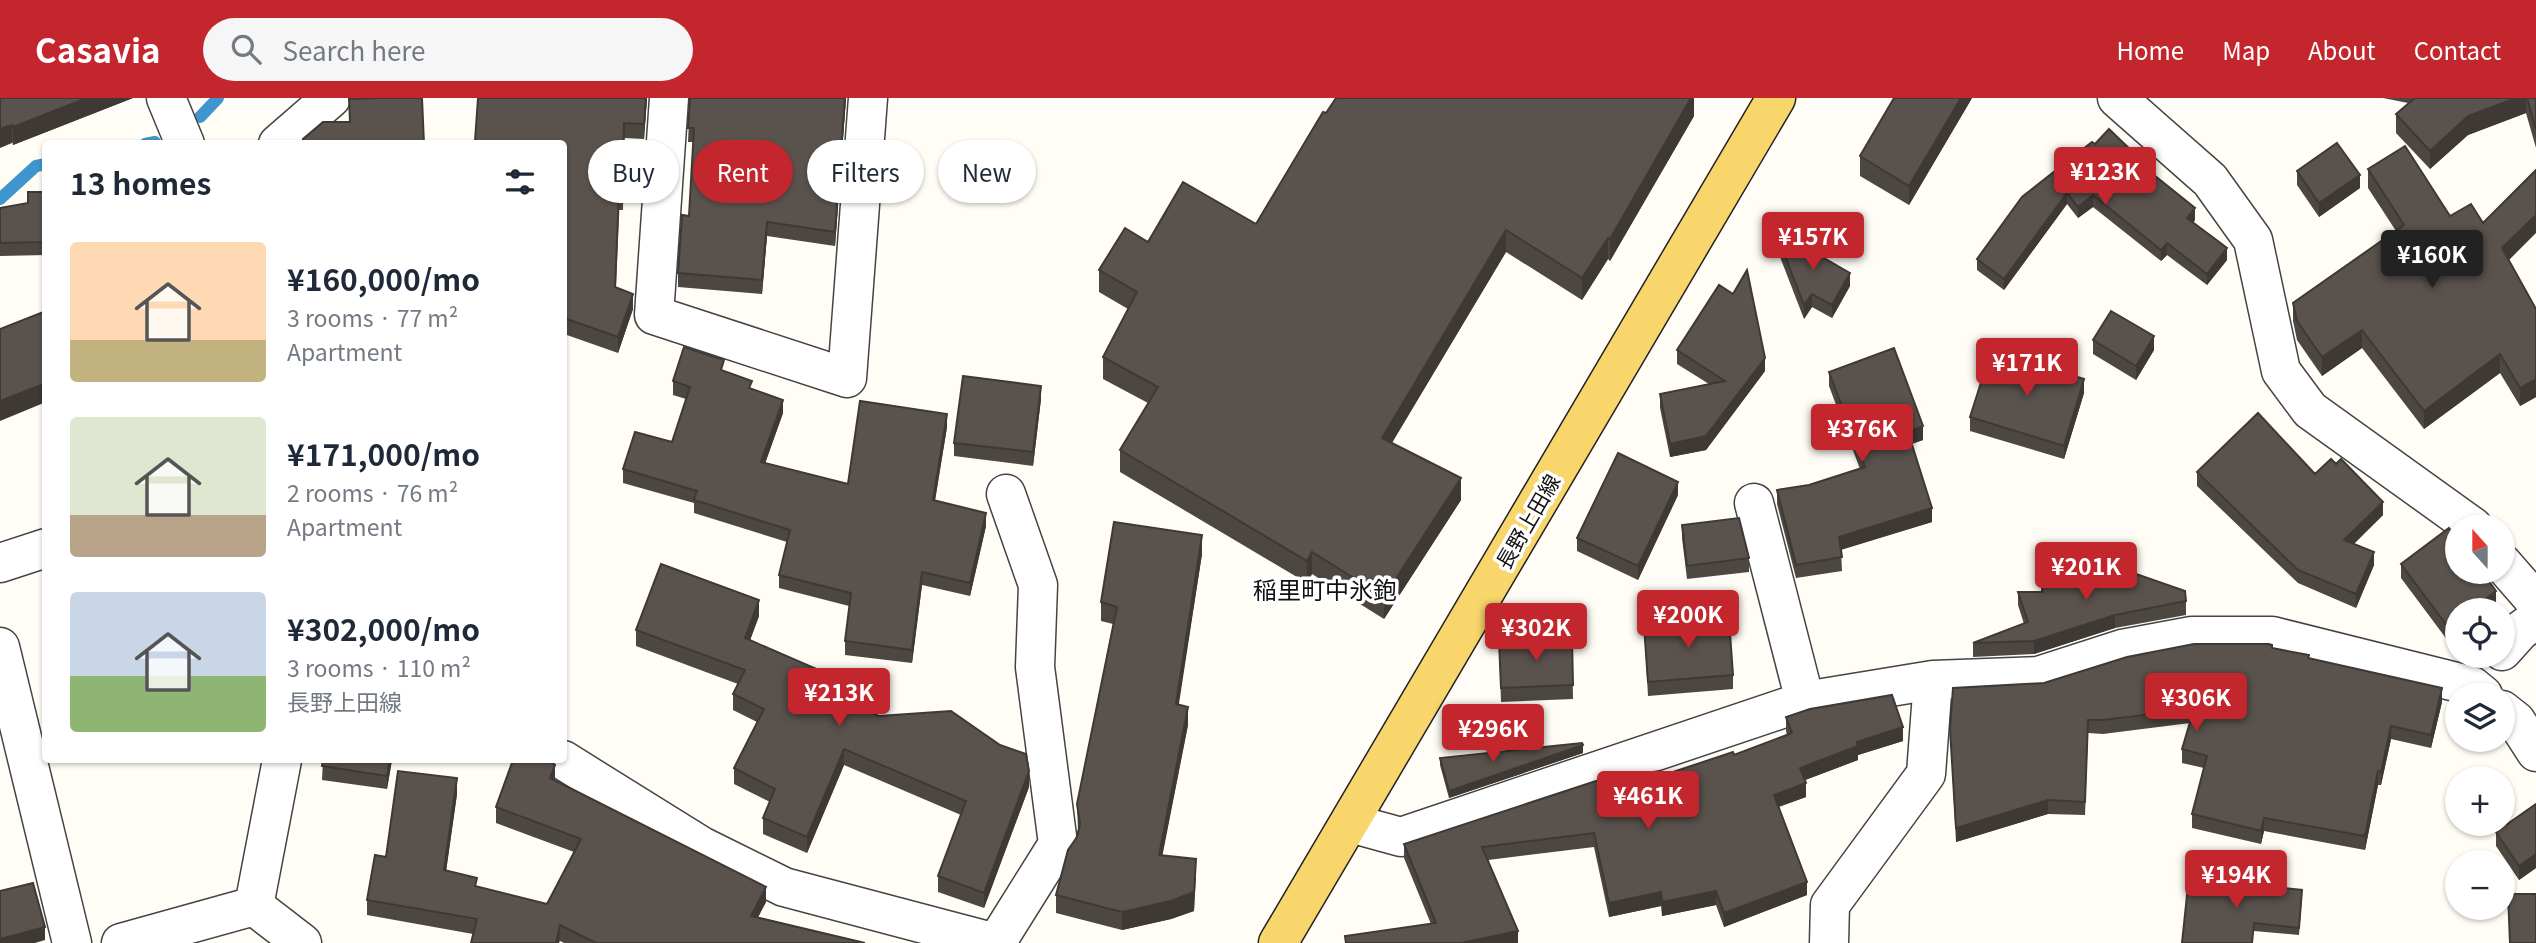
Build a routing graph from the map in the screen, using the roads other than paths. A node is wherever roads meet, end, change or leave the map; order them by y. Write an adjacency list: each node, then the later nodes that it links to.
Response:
1 (166, 98): 7 (street)
2 (331, 98): 8 (street)
3 (669, 98): 4 (street)
4 (868, 98)
5 (1776, 98): 25 (main road, 長野上田線)
6 (2117, 98): 11 (street)
7 (183, 140)
8 (283, 140)
9 (1006, 494): 30 (street)
10 (1754, 503): 20 (street)
11 (2455, 514)
12 (42, 549): 13 (street)
13 (0, 563)
14 (2507, 584): 15 (street)
15 (2518, 632): 19 (street)
16 (0, 647): 27 (street)
17 (1933, 680): 18 (street); 20 (street); 32 (street)
18 (2447, 682)
19 (2484, 682)
20 (1805, 701): 25 (street)
21 (2515, 720): 22 (street)
22 (2536, 752)
23 (567, 762): 30 (street)
24 (281, 763): 26 (street)
25 (1350, 823): 31 (main road, 長野上田線)
26 (254, 906): 28 (street); 29 (street)
27 (72, 943)
28 (121, 943)
29 (302, 943)
30 (996, 943)
31 (1278, 943)
32 (1829, 943)

